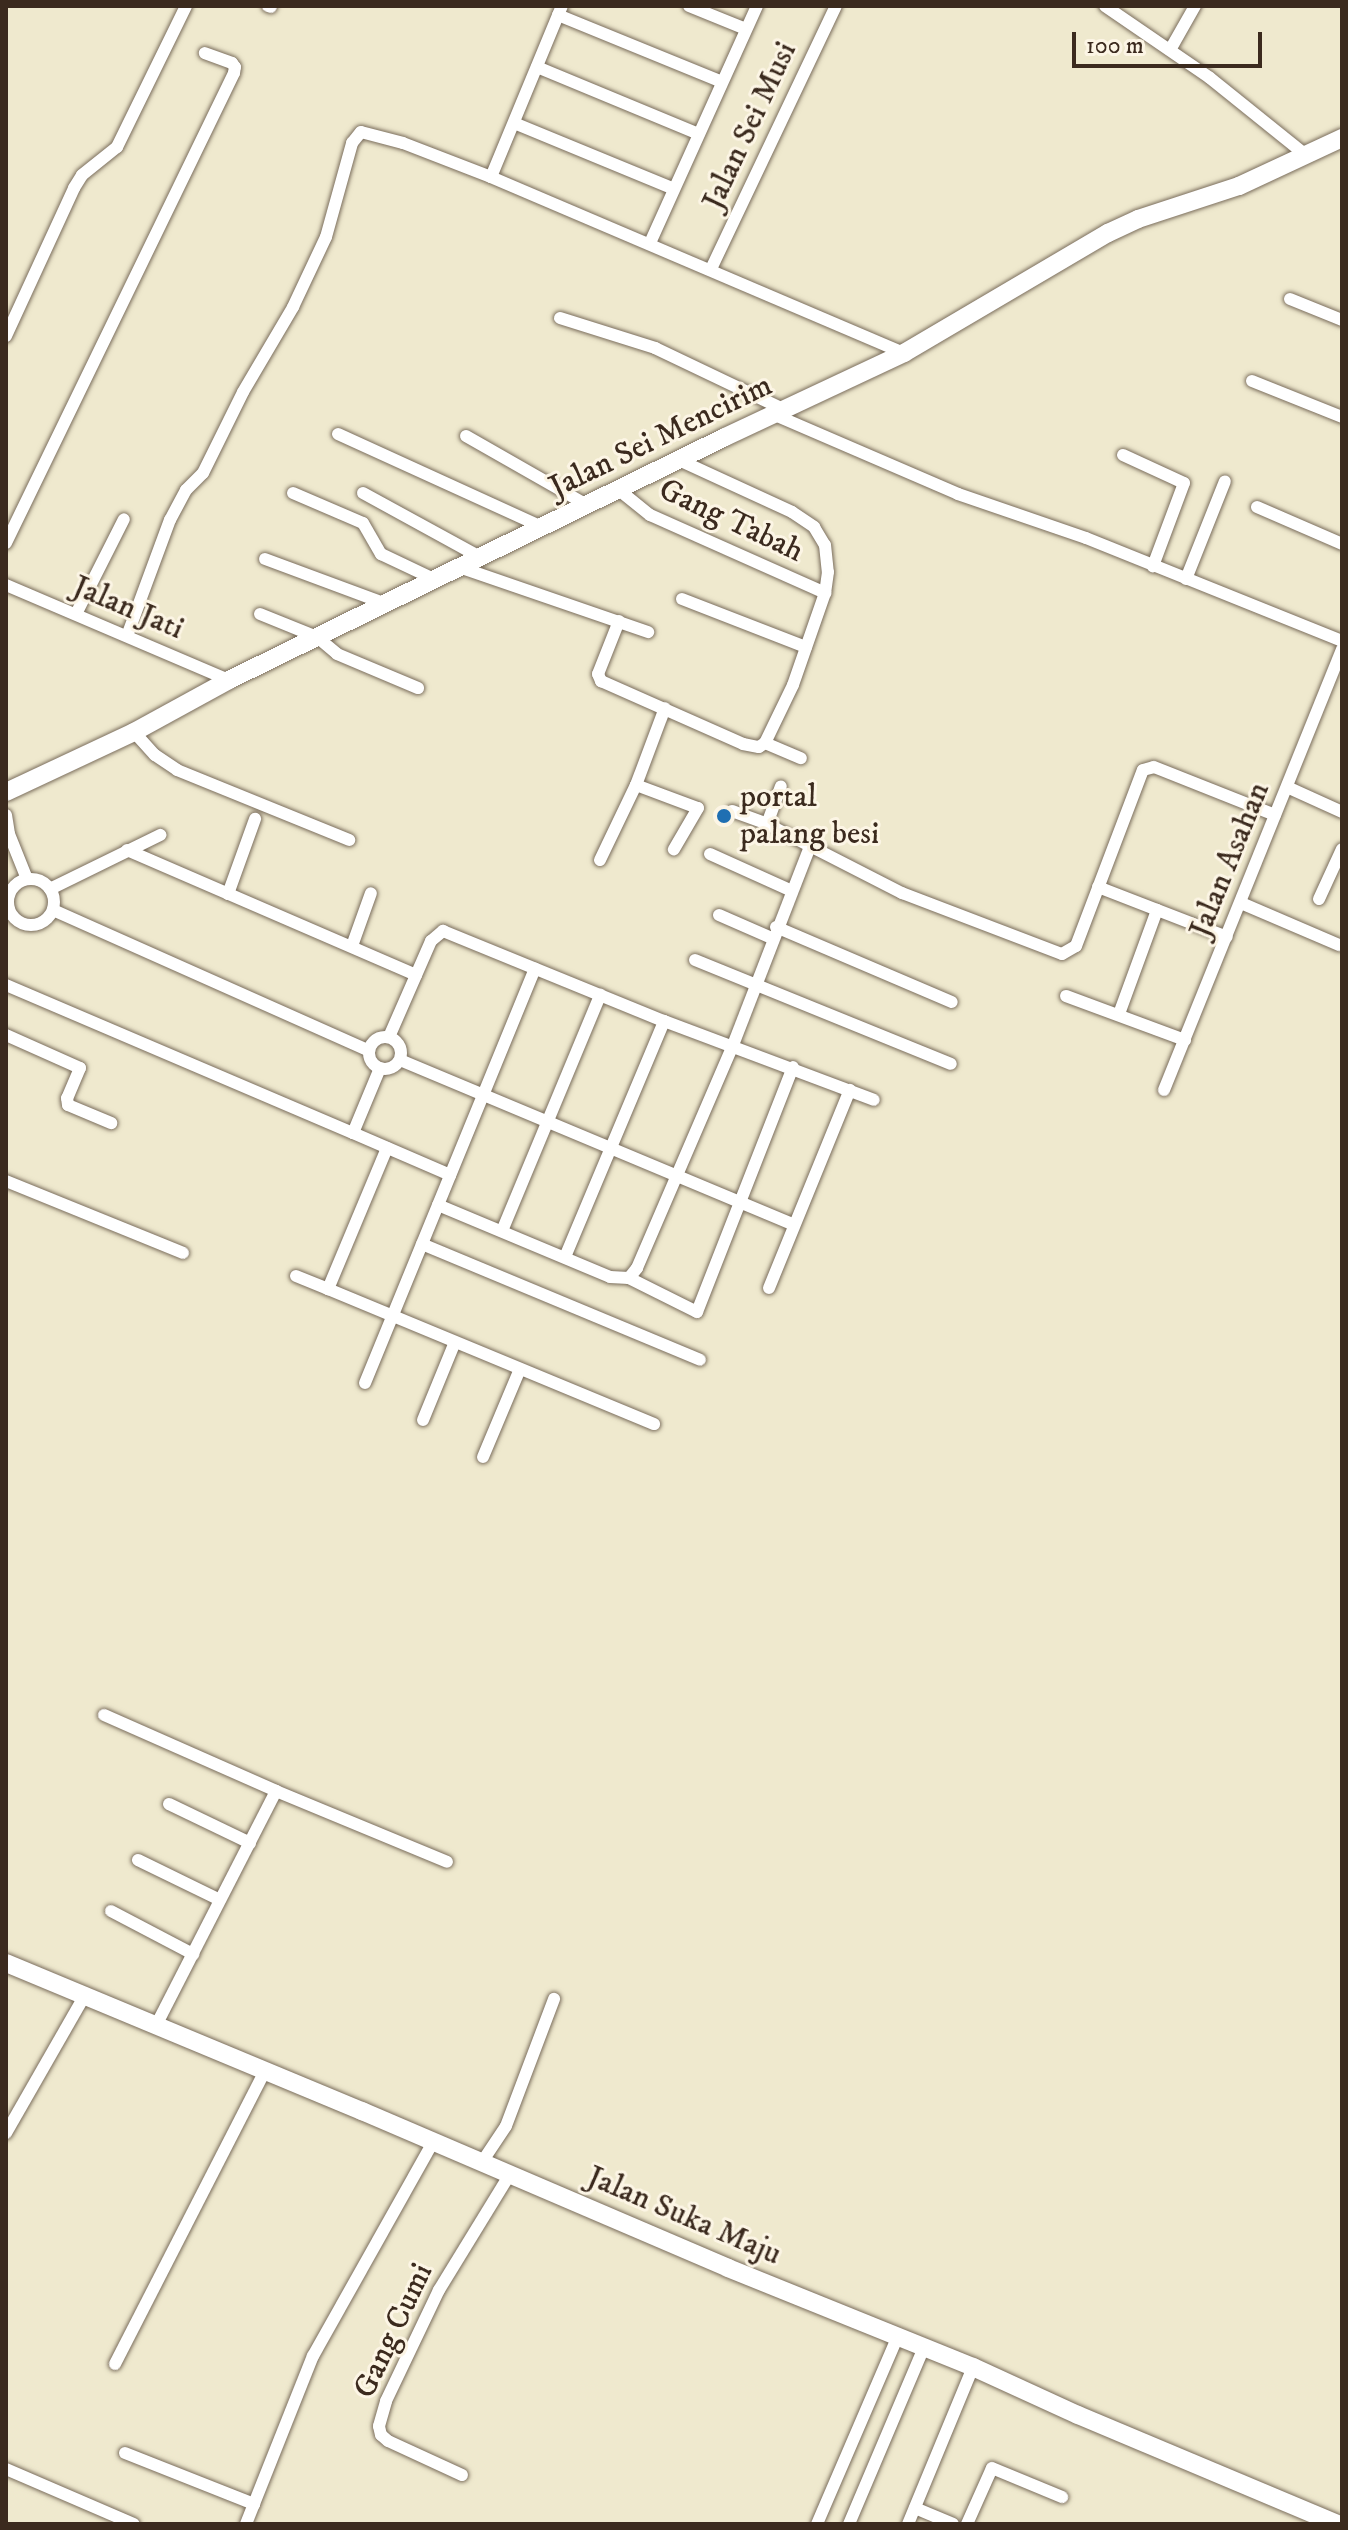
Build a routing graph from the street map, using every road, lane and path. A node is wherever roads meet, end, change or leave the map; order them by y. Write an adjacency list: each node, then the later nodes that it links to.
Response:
1 (186, 6): 24 (street)
2 (689, 6): 8 (street)
3 (757, 6): 8 (street)
4 (836, 6): 20 (street, Jalan Sei Musi)
5 (1195, 6): 9 (street)
6 (1113, 8): 9 (street)
7 (560, 10): 11 (street); 12 (street)
8 (746, 29): 12 (street)
9 (1170, 50): 16 (street)
10 (205, 53): 41 (street)
11 (537, 67): 13 (street); 14 (street)
12 (722, 82): 14 (street)
13 (514, 123): 17 (street); 18 (street)
14 (699, 134): 18 (street)
15 (1342, 138): 16 (street, Jalan Sei Mencirim)
16 (1307, 156): 25 (street, Jalan Sei Mencirim)
17 (491, 177): 19 (street); 57 (street)
18 (672, 188): 19 (street)
19 (650, 243): 20 (street)
20 (711, 269): 25 (street)
21 (1290, 299): 23 (street)
22 (560, 318): 27 (street)
23 (1342, 320)
24 (6, 336)
25 (904, 353): 27 (street, Jalan Sei Mencirim)
26 (1252, 381): 28 (street)
27 (780, 413): 32 (street, Jalan Sei Mencirim); 45 (street)
28 (1342, 417)
29 (338, 434): 40 (street)
30 (466, 436): 37 (street)
31 (1123, 455): 45 (street)
32 (679, 460): 34 (street, Jalan Sei Mencirim); 50 (street)
33 (1225, 481): 47 (street)
34 (619, 490): 37 (street, Jalan Sei Mencirim); 50 (street, Gang Tabah)
35 (293, 493): 48 (street)
36 (363, 493): 43 (street)
37 (587, 505): 40 (street, Jalan Sei Mencirim)
38 (1257, 507): 42 (street)
39 (124, 519): 53 (street)
40 (542, 527): 43 (street, Jalan Sei Mencirim)
41 (6, 543)
42 (1342, 544)
43 (480, 557): 46 (street, Jalan Sei Mencirim)
44 (265, 559): 52 (street)
45 (1153, 566): 47 (street)
46 (462, 568): 48 (street, Jalan Sei Mencirim); 55 (street)
47 (1186, 579): 59 (street)
48 (436, 580): 52 (street, Jalan Sei Mencirim)
49 (6, 585): 53 (street, Jalan Jati)
50 (825, 593): 60 (street)
51 (682, 599): 60 (street)
52 (387, 604): 58 (street, Jalan Sei Mencirim)
53 (76, 614): 57 (street, Jalan Jati)
54 (260, 614): 58 (street)
55 (619, 621): 56 (street); 64 (street)
56 (648, 632)
57 (127, 636): 62 (street, Jalan Jati)
58 (317, 637): 62 (street, Jalan Sei Mencirim); 63 (street)
59 (1342, 641)
60 (806, 647): 66 (street)
61 (1342, 649): 70 (street, Jalan Asahan)
62 (229, 680): 65 (street, Jalan Sei Mencirim)
63 (418, 688)
64 (665, 708): 66 (street); 68 (street)
65 (134, 732): 71 (street, Jalan Sei Mencirim); 80 (street)
66 (765, 743): 67 (street)
67 (801, 758)
68 (636, 785): 82 (street); 86 (street)
69 (781, 786): 77 (street)
70 (1287, 787): 73 (street); 75 (street, Jalan Asahan)
71 (6, 792)
72 (732, 811): 77 (street)
73 (1342, 812)
74 (6, 815): 78 (street)
75 (1275, 815): 88 (street); 95 (street, Jalan Asahan)
76 (255, 819): 93 (street)
77 (767, 824): 81 (street)
78 (7, 835): 87 (street)
79 (160, 835): 84 (street)
80 (349, 840)
81 (810, 846): 88 (street); 90 (street)
82 (674, 849)
83 (1342, 849): 94 (street)
84 (127, 850): 89 (street); 93 (street)
85 (710, 854): 90 (street)
86 (600, 860)
87 (27, 879): 89 (street); 91 (street)
88 (1098, 887): 97 (street)
89 (50, 889): 96 (street)
90 (792, 891): 100 (street)
91 (7, 892): 98 (street)
92 (371, 893): 103 (street)
93 (228, 894): 103 (street)
94 (1319, 899)
95 (1241, 903): 101 (street, Jalan Asahan); 102 (street)
96 (53, 910): 98 (street); 118 (street)
97 (1157, 910): 101 (street); 112 (street)
98 (8, 911)
99 (719, 915): 100 (street)
100 (774, 932): 108 (street); 111 (street)
101 (1227, 937): 116 (street, Jalan Asahan)
102 (1339, 945)
103 (352, 946): 106 (street)
104 (695, 960): 108 (street)
105 (535, 968): 106 (street); 109 (street); 125 (street)
106 (416, 975): 115 (street)
107 (6, 985): 129 (street)
108 (755, 985): 117 (street); 120 (street)
109 (600, 995): 113 (street); 127 (street)
110 (1066, 996): 112 (street)
111 (952, 1002)
112 (1119, 1014): 116 (street)
113 (664, 1021): 117 (street); 131 (street)
114 (6, 1035): 128 (street)
115 (389, 1037): 118 (street); 119 (street)
116 (1185, 1040): 124 (street, Jalan Asahan)
117 (733, 1045): 121 (street); 133 (street)
118 (369, 1051): 122 (street)
119 (400, 1060): 122 (street); 125 (street)
120 (951, 1064)
121 (793, 1067): 123 (street); 135 (street)
122 (380, 1068): 129 (street)
123 (850, 1090): 126 (street); 137 (street)
124 (1164, 1090)
125 (483, 1093): 127 (street); 132 (street)
126 (874, 1100)
127 (550, 1120): 131 (street); 138 (street)
128 (111, 1123)
129 (353, 1133): 130 (street)
130 (387, 1148): 132 (street); 145 (street)
131 (613, 1148): 133 (street); 141 (street)
132 (450, 1175): 136 (street)
133 (676, 1175): 135 (street); 143 (street)
134 (6, 1181): 140 (street)
135 (741, 1203): 137 (street); 143 (street)
136 (438, 1205): 138 (street); 139 (street)
137 (793, 1224): 144 (street)
138 (502, 1231): 141 (street)
139 (422, 1244): 146 (street); 148 (street)
140 (183, 1253)
141 (565, 1257): 143 (street)
142 (296, 1276): 145 (street)
143 (629, 1278)
144 (769, 1288)
145 (328, 1289): 146 (street)
146 (392, 1316): 147 (street); 150 (street)
147 (455, 1342): 149 (street); 151 (street)
148 (700, 1360)
149 (520, 1369): 152 (street); 153 (street)
150 (365, 1383)
151 (423, 1420)
152 (654, 1424)
153 (483, 1457)
154 (104, 1715): 155 (street)
155 (276, 1791): 157 (street); 159 (street)
156 (169, 1804): 157 (street)
157 (250, 1843): 160 (street)
158 (138, 1860): 160 (street)
159 (447, 1862)
160 (220, 1900): 162 (street)
161 (111, 1911): 162 (street)
162 (193, 1954): 166 (street)
163 (6, 1963): 164 (street, Jalan Suka Maju)
164 (85, 1995): 166 (street, Jalan Suka Maju); 168 (street)
165 (554, 1999): 170 (street)
166 (156, 2025): 167 (street, Jalan Suka Maju)
167 (265, 2071): 169 (street, Jalan Suka Maju); 174 (street)
168 (6, 2133)
169 (433, 2142): 170 (street, Jalan Suka Maju); 180 (street)
170 (482, 2162): 171 (street, Jalan Suka Maju)
171 (510, 2174): 172 (street, Jalan Suka Maju); 178 (street, Gang Cumi)
172 (898, 2336): 173 (street, Jalan Suka Maju); 184 (street)
173 (924, 2347): 175 (street, Jalan Suka Maju); 185 (street)
174 (115, 2364)
175 (973, 2367): 181 (street); 189 (street, Jalan Suka Maju)
176 (125, 2453): 180 (street)
177 (6, 2469): 182 (street)
178 (462, 2475)
179 (1062, 2497): 188 (street)
180 (254, 2504): 183 (street)
181 (915, 2508): 186 (street); 187 (street)
182 (134, 2524)
183 (246, 2524)
184 (817, 2524)
185 (849, 2524)
186 (908, 2524)
187 (953, 2524)
188 (967, 2524)
189 (1337, 2524)

